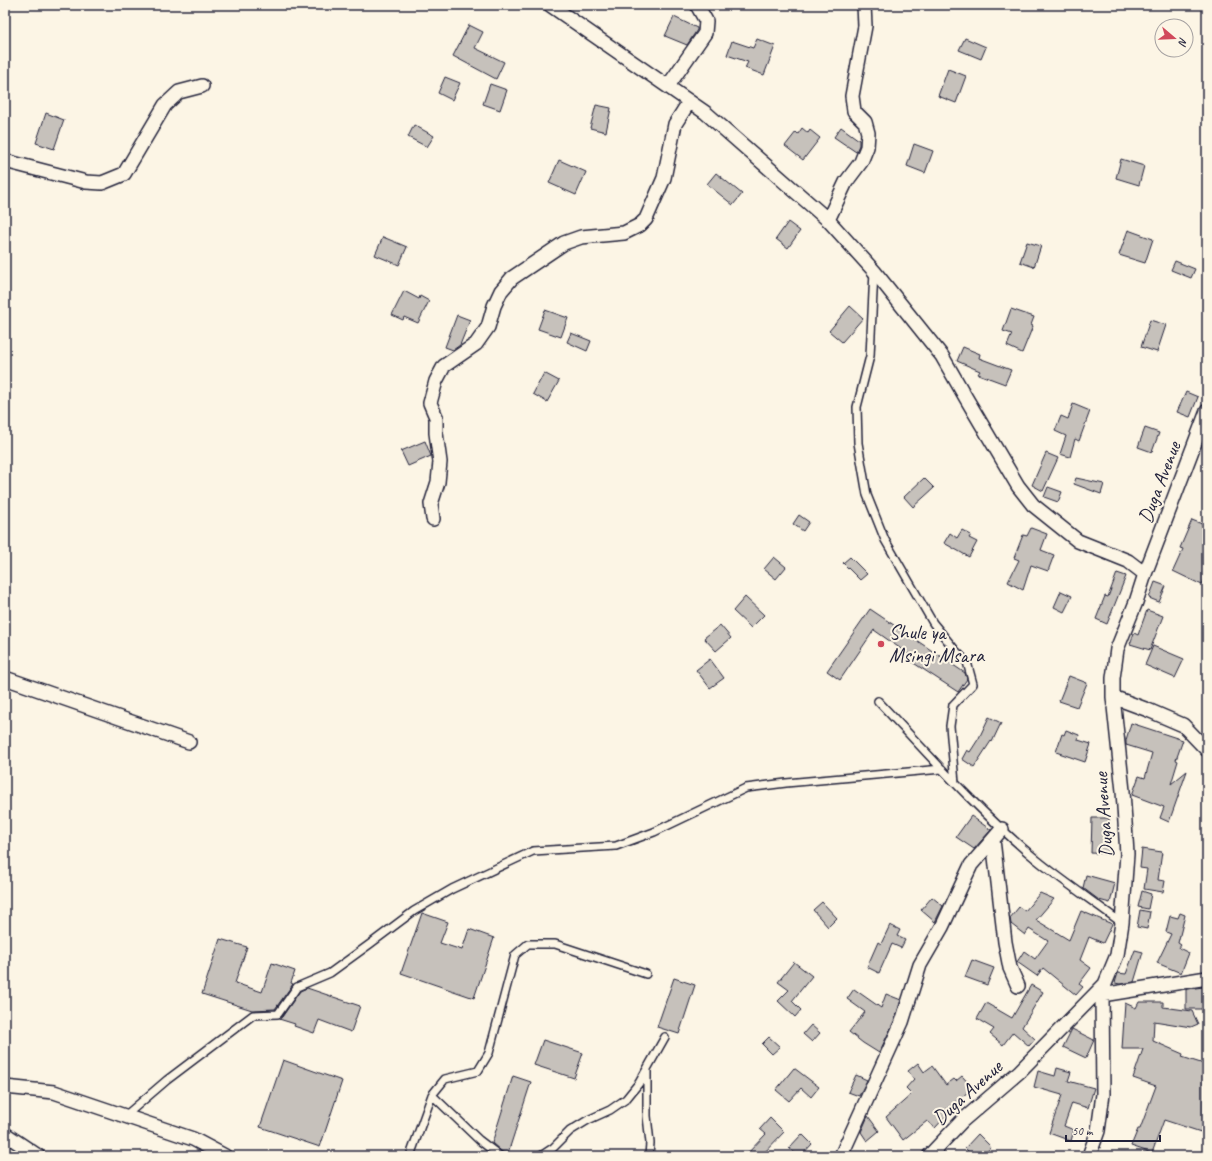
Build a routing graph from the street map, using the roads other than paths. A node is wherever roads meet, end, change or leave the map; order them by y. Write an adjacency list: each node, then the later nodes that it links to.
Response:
1 (550, 5): 5 (street)
2 (697, 5): 5 (street)
3 (864, 5): 8 (street)
4 (202, 86): 7 (street)
5 (668, 86): 6 (street)
6 (689, 102): 8 (street); 11 (street)
7 (5, 161)
8 (828, 220): 9 (street)
9 (874, 271): 12 (street); 19 (lane)
10 (1207, 411): 12 (street, Duga Avenue)
11 (434, 519)
12 (1145, 574): 14 (street, Duga Avenue)
13 (5, 678): 16 (street)
14 (1113, 697): 17 (street); 22 (street, Duga Avenue)
15 (878, 701): 18 (lane)
16 (190, 742)
17 (1207, 750)
18 (942, 769): 19 (lane); 31 (lane)
19 (955, 783): 20 (lane)
20 (1002, 828): 21 (street); 22 (lane)
21 (992, 840): 25 (street); 39 (street)
22 (1122, 923): 26 (street, Duga Avenue)
23 (646, 974): 30 (lane)
24 (1207, 978): 26 (street)
25 (1018, 986)
26 (1103, 989): 40 (street, Duga Avenue); 41 (street)
27 (665, 1037): 28 (lane)
28 (647, 1068): 37 (lane); 38 (lane)
29 (5, 1087): 31 (street)
30 (432, 1095): 35 (lane); 36 (lane)
31 (125, 1116): 34 (street)
32 (5, 1134): 33 (street)
33 (38, 1156)
34 (225, 1156)
35 (410, 1156)
36 (500, 1156)
37 (541, 1156)
38 (649, 1156)
39 (841, 1156)
40 (929, 1156)
41 (1089, 1156)

